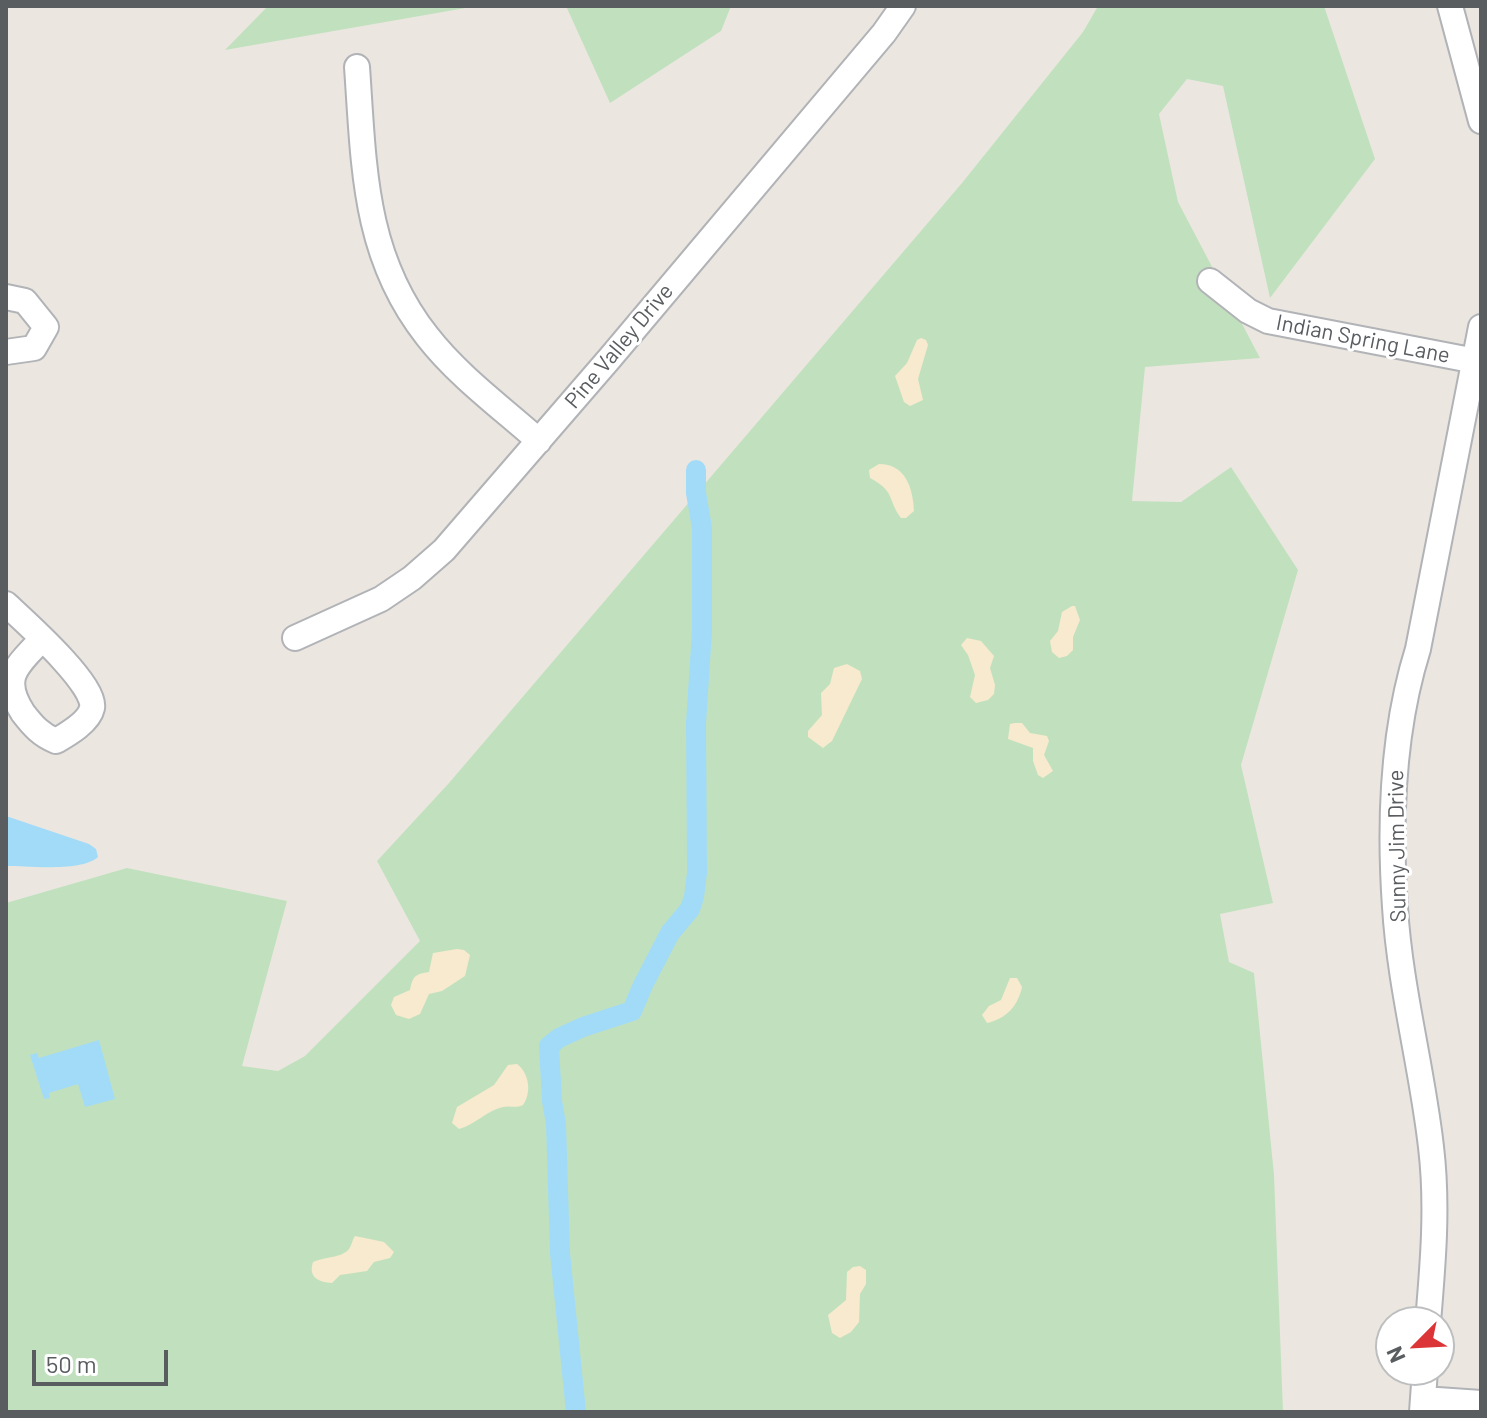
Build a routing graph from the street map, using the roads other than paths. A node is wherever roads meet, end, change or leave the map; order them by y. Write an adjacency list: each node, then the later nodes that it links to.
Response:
1 (903, 6): 10 (street, Pine Valley Drive)
2 (1450, 6): 4 (street)
3 (357, 67): 10 (street)
4 (1481, 121)
5 (1210, 281): 9 (street, Indian Spring Lane)
6 (6, 297): 8 (street)
7 (1481, 327): 9 (street, Sunny Jim Drive)
8 (6, 352)
9 (1478, 362): 14 (street, Sunny Jim Drive)
10 (539, 441): 12 (street, Pine Valley Drive)
11 (6, 604): 13 (street)
12 (295, 638)
13 (42, 639)
14 (1429, 1306)
15 (1424, 1386): 17 (street)
16 (1481, 1403): 17 (street)
17 (1422, 1406)

